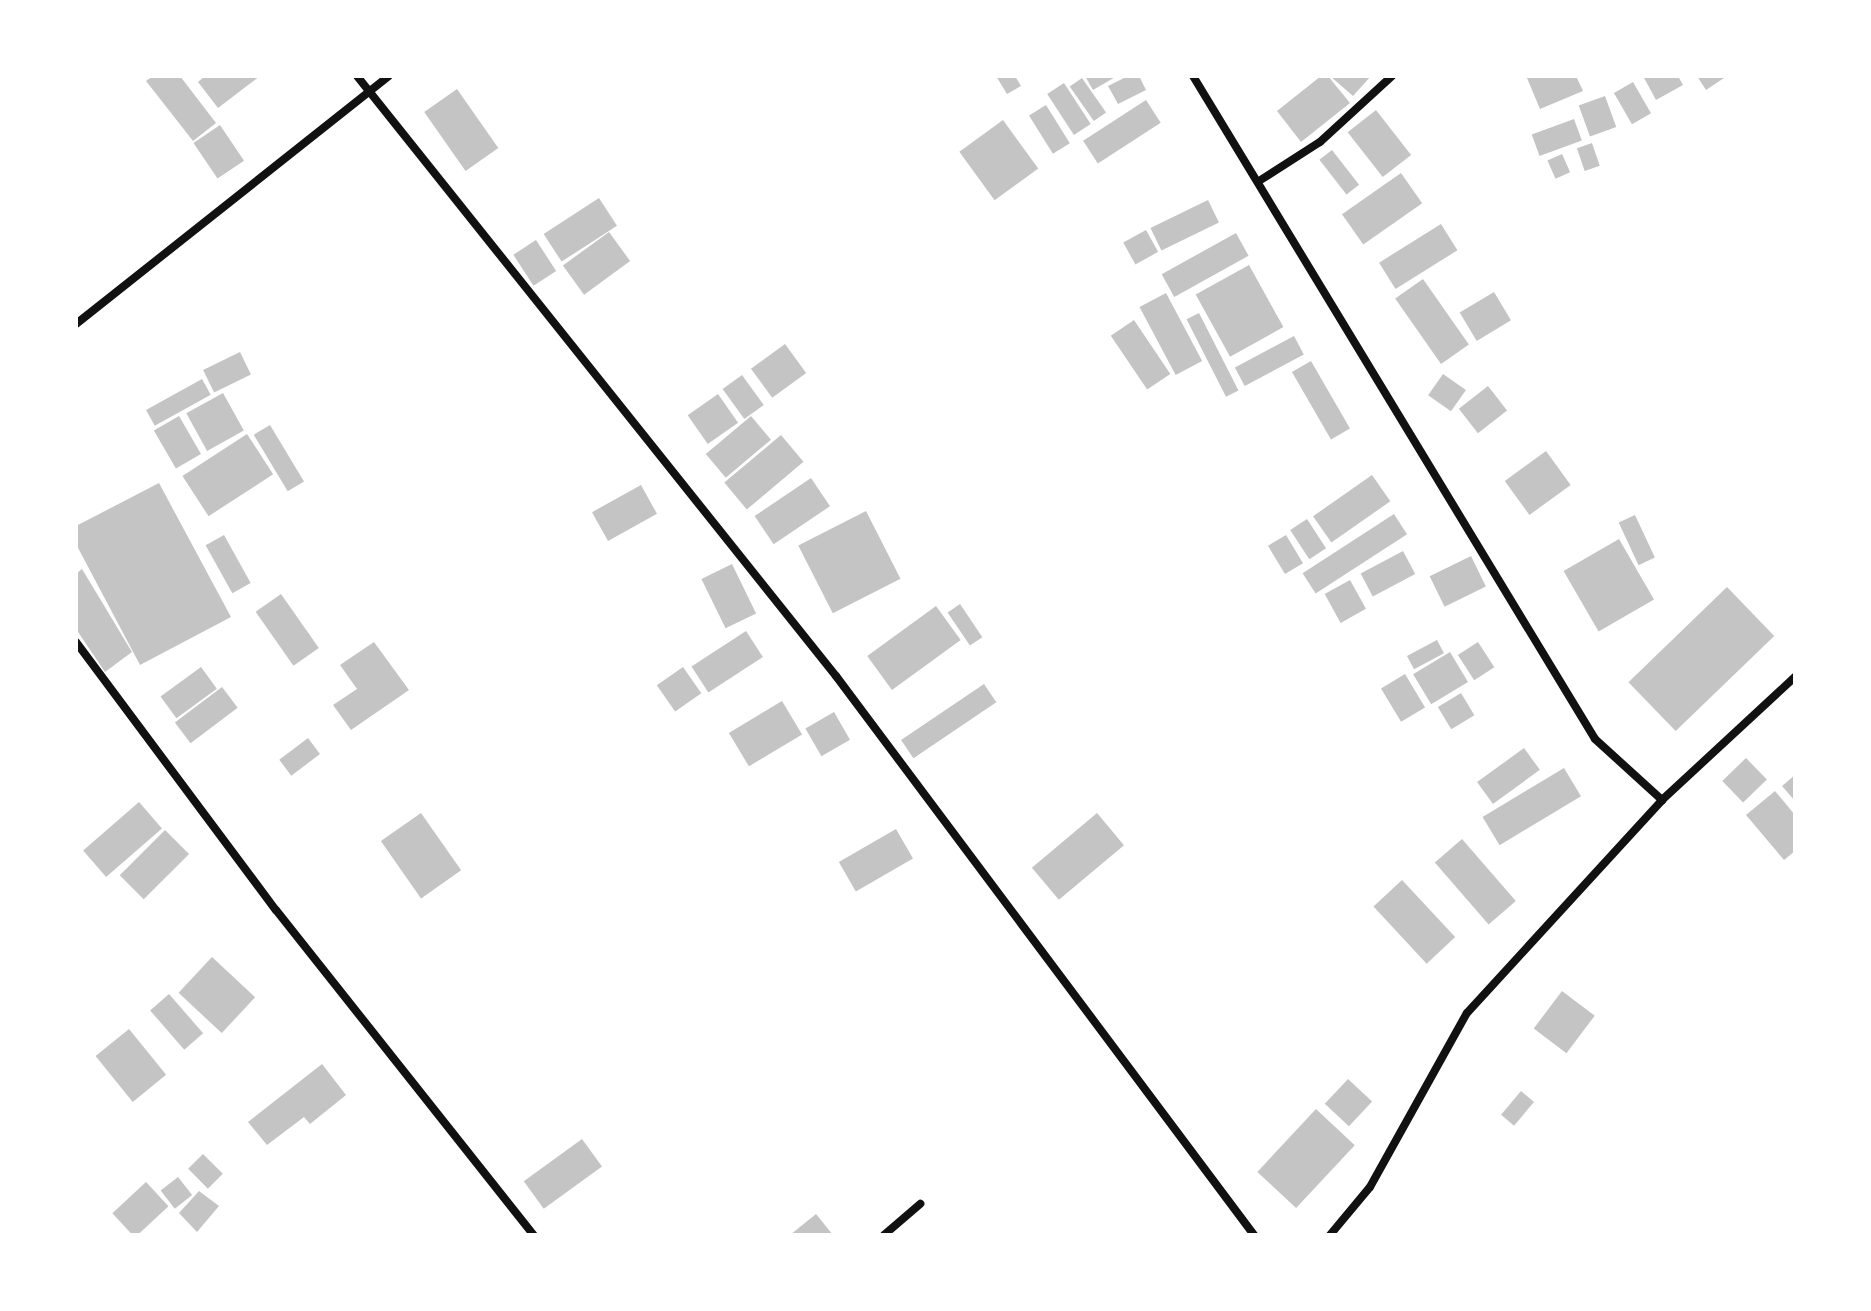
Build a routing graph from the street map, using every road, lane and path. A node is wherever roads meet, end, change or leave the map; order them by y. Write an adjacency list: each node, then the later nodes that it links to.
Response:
1 (357, 76): 5 (street)
2 (389, 76): 5 (street)
3 (1193, 76): 6 (street)
4 (1392, 76): 6 (street)
5 (367, 90): 7 (street); 14 (street)
6 (1259, 181): 10 (street)
7 (76, 324)
8 (76, 642): 12 (street)
9 (1795, 677): 10 (street)
10 (1662, 800): 15 (street)
11 (920, 1204): 13 (street)
12 (534, 1235)
13 (884, 1235)
14 (1254, 1235)
15 (1330, 1235)

